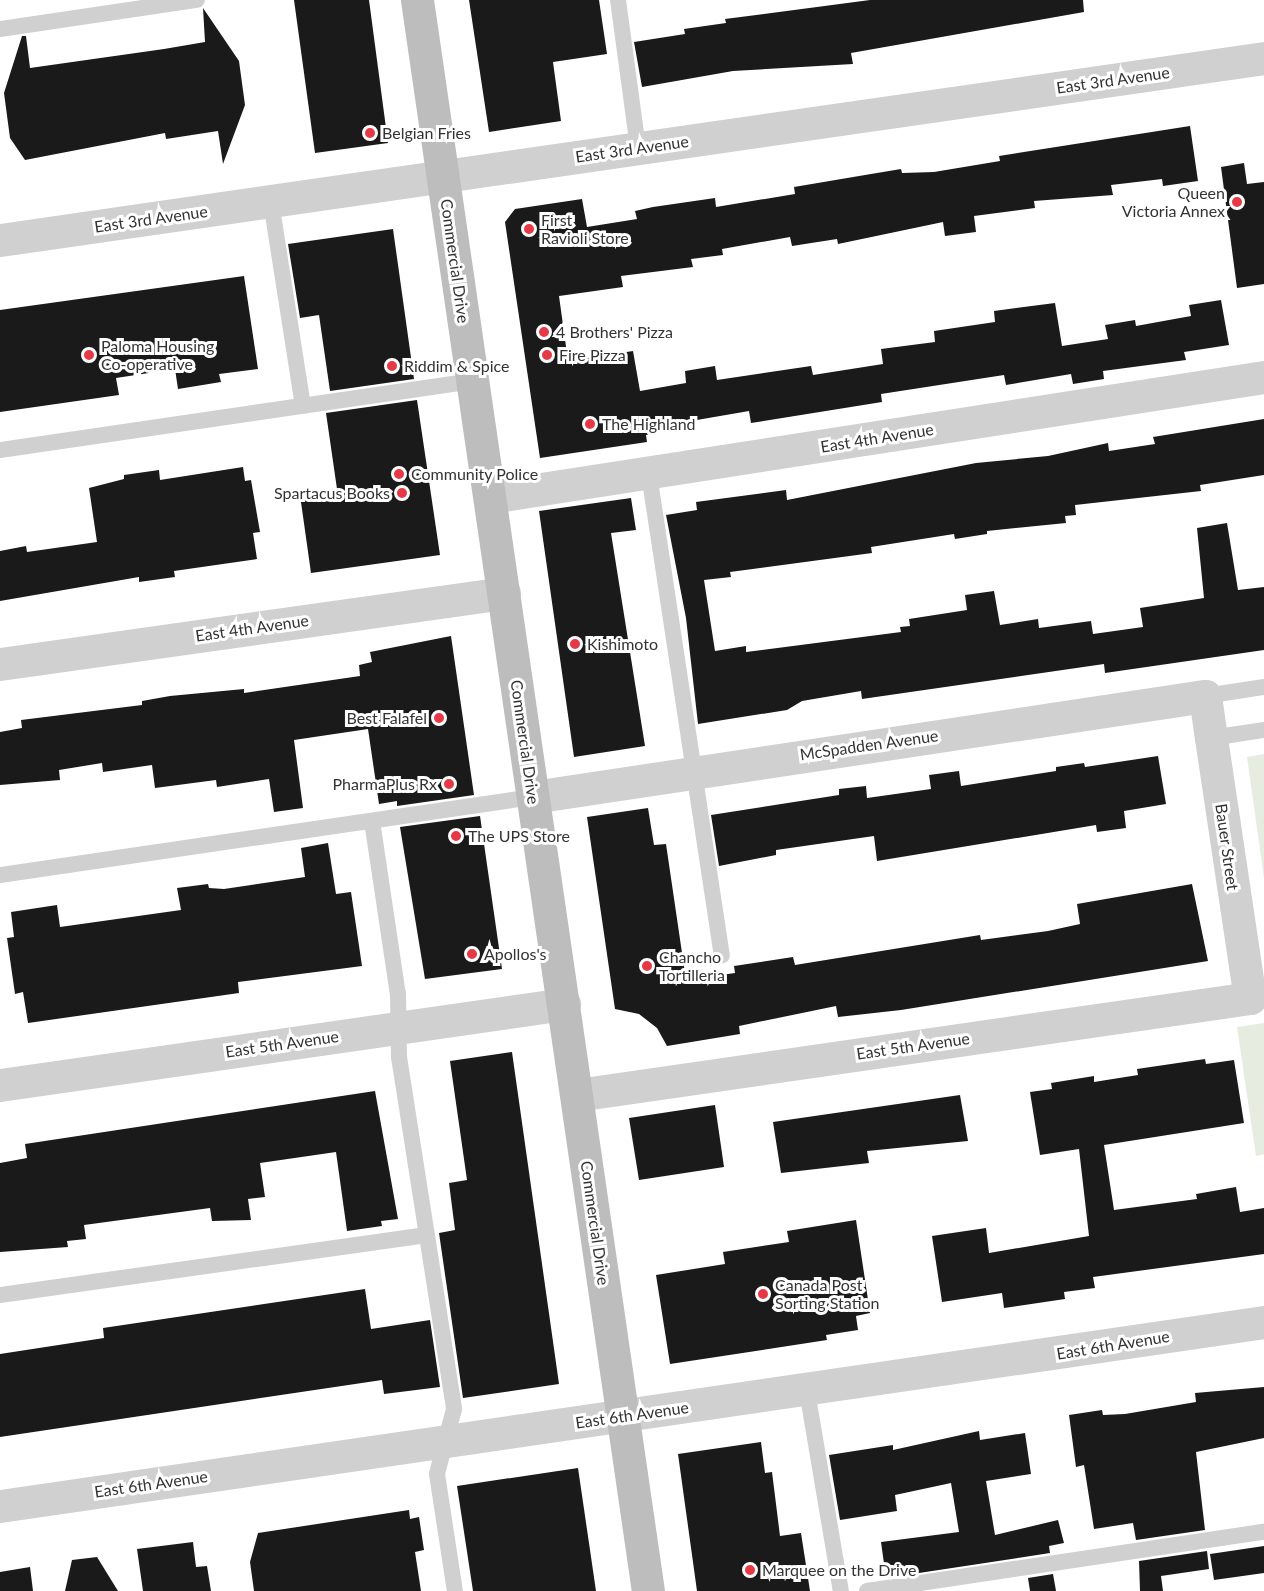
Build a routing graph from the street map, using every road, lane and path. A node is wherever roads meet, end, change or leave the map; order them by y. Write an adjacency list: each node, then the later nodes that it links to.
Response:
1 (197, 0): 4 (lane)
2 (417, 0): 7 (street, Commercial Drive)
3 (618, 0): 6 (lane)
4 (0, 29)
5 (1264, 58): 6 (street, East 3rd Avenue)
6 (638, 148): 7 (street, East 3rd Avenue)
7 (443, 177): 8 (street, East 3rd Avenue); 11 (street, Commercial Drive)
8 (271, 202): 9 (street, East 3rd Avenue); 12 (lane)
9 (0, 240)
10 (1264, 377): 14 (street, East 4th Avenue)
11 (473, 381): 12 (lane); 15 (street, Commercial Drive)
12 (303, 406): 13 (lane)
13 (0, 450)
14 (649, 474): 15 (street, East 4th Avenue); 22 (lane)
15 (490, 497): 16 (street, Commercial Drive)
16 (504, 594): 17 (street, East 4th Avenue); 23 (street, Commercial Drive)
17 (0, 664)
18 (1264, 687): 19 (lane)
19 (1205, 696): 21 (street, Bauer Street); 22 (street, McSpadden Avenue)
20 (1264, 730): 21 (lane)
21 (1211, 738): 27 (street, Bauer Street)
22 (694, 771): 23 (street, McSpadden Avenue); 26 (lane)
23 (533, 797): 24 (lane); 28 (street, Commercial Drive)
24 (372, 821): 25 (lane); 29 (lane)
25 (0, 875)
26 (722, 955)
27 (1250, 998): 31 (street, East 5th Avenue)
28 (564, 1004): 29 (street, East 5th Avenue); 31 (street, Commercial Drive)
29 (399, 1028): 30 (street, East 5th Avenue); 32 (lane)
30 (0, 1085)
31 (578, 1095): 36 (street, Commercial Drive)
32 (427, 1235): 33 (lane); 37 (lane)
33 (0, 1296)
34 (1264, 1322): 35 (street, East 6th Avenue)
35 (807, 1391): 36 (street, East 6th Avenue); 42 (lane)
36 (623, 1417): 37 (street, East 6th Avenue); 41 (street, Commercial Drive)
37 (446, 1441): 38 (street, East 6th Avenue); 40 (lane)
38 (0, 1506)
39 (1264, 1532): 43 (lane)
40 (455, 1591)
41 (648, 1591)
42 (841, 1591)
43 (867, 1591)

